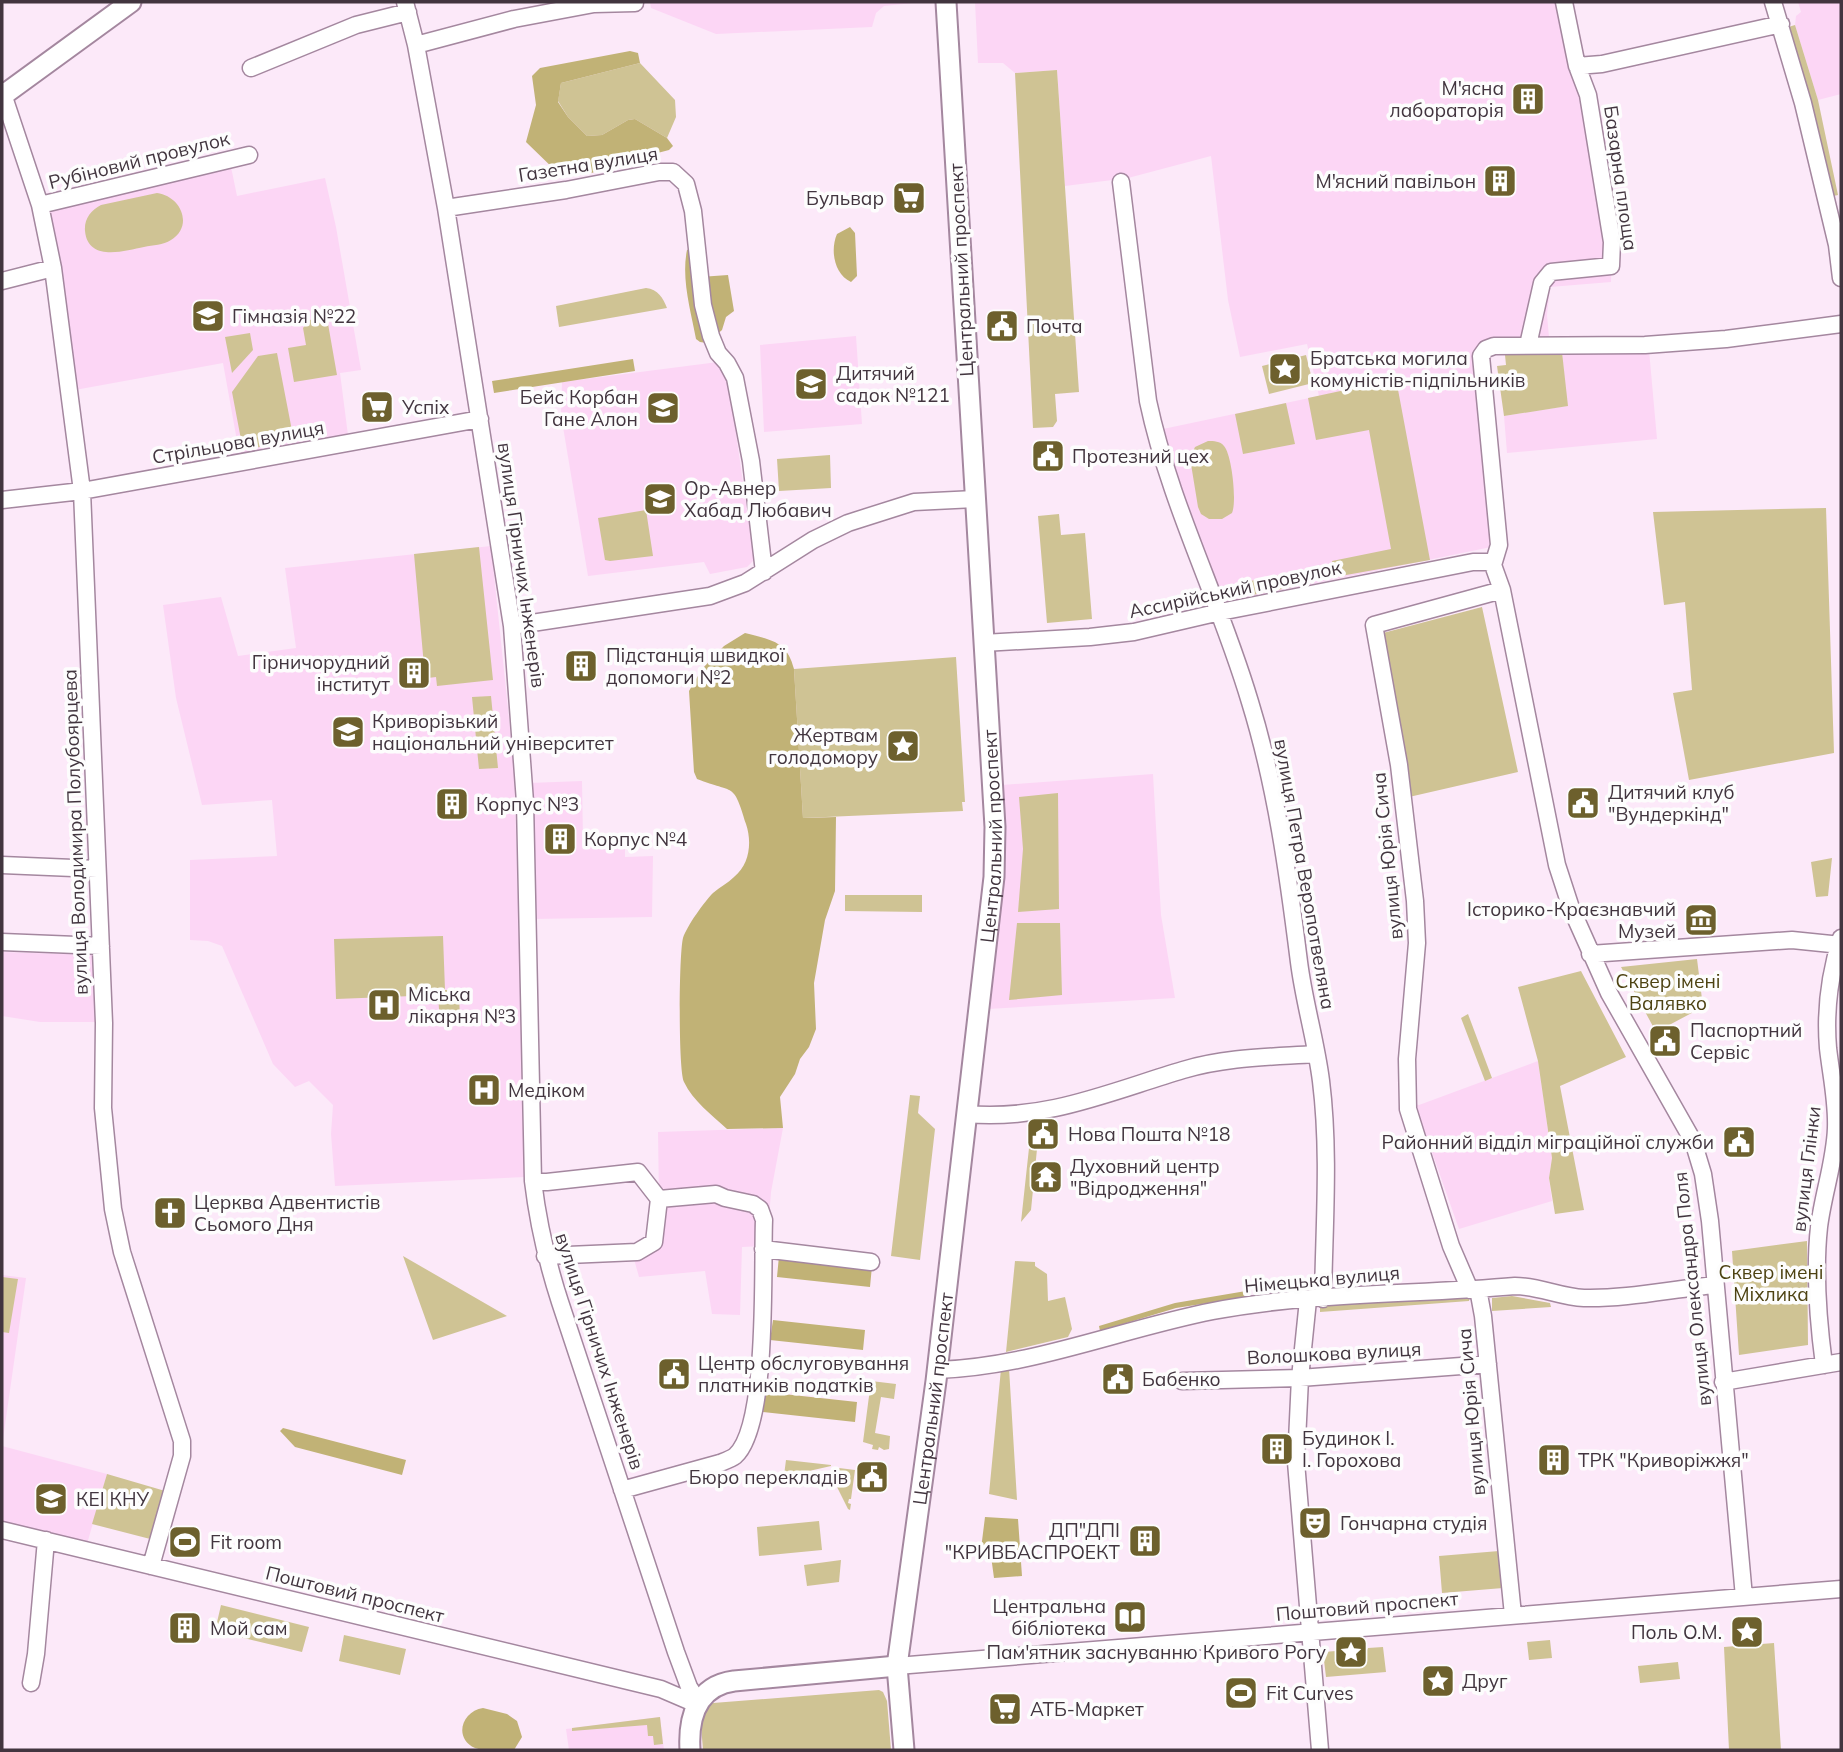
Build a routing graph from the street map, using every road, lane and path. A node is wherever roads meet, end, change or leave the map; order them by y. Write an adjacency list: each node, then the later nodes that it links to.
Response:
1 (131, 2): 11 (main road)
2 (946, 2): 23 (main road, Центральний проспект)
3 (1564, 2): 9 (street, Базарна площа)
4 (1773, 2): 7 (street)
5 (635, 4): 8 (street)
6 (407, 7): 8 (street, вулиця Гірничих Інженерів); 10 (street)
7 (1781, 24): 9 (street); 17 (street)
8 (416, 45): 15 (street, вулиця Гірничих Інженерів)
9 (1577, 66): 20 (street, Базарна площа)
10 (251, 68)
11 (2, 94): 14 (street, вулиця Володимира Полубоярцева)
12 (249, 155): 14 (street, Рубіновий провулок)
13 (1121, 182): 28 (street, вулиця Петра Веропотвеляна)
14 (40, 205): 16 (street, вулиця Володимира Полубоярцева)
15 (446, 208): 21 (street, вулиця Гірничих Інженерів); 26 (street, Газетна вулиця)
16 (53, 268): 18 (street); 22 (street, вулиця Володимира Полубоярцева)
17 (1841, 278)
18 (2, 281)
19 (1841, 324): 20 (street, вулиця Олександра Поля)
20 (1528, 345): 25 (street, вулиця Олександра Поля)
21 (480, 419): 22 (street, Стрільцова вулиця); 29 (street, вулиця Гірничих Інженерів)
22 (82, 491): 24 (street, Стрільцова вулиця); 32 (street, вулиця Володимира Полубоярцева)
23 (975, 499): 26 (street); 30 (main road, Центральний проспект)
24 (2, 500)
25 (1493, 565): 27 (street, вулиця Олександра Поля); 28 (street, Ассирійський провулок)
26 (764, 572): 29 (street)
27 (1502, 590): 36 (street, вулиця Олександра Поля); 45 (street, вулиця Юрія Сича)
28 (1220, 612): 30 (street, Ассирійський провулок); 37 (street, вулиця Петра Веропотвеляна)
29 (512, 626): 39 (street, вулиця Гірничих Інженерів)
30 (983, 643): 38 (main road, Центральний проспект)
31 (2, 865): 32 (street)
32 (97, 869): 35 (street, вулиця Володимира Полубоярцева)
33 (2, 942): 35 (street)
34 (1841, 943): 36 (street); 49 (street, вулиця Глінки)
35 (101, 946): 57 (street, вулиця Володимира Полубоярцева)
36 (1590, 954): 44 (street, вулиця Олександра Поля)
37 (1315, 1054): 38 (street); 46 (street, вулиця Петра Веропотвеляна)
38 (966, 1114): 50 (main road, Центральний проспект)
39 (533, 1181): 40 (street); 42 (street, вулиця Гірничих Інженерів)
40 (659, 1199): 41 (street); 42 (street)
41 (763, 1250): 43 (street); 54 (street)
42 (545, 1256): 54 (street, вулиця Гірничих Інженерів)
43 (871, 1262)
44 (1715, 1285): 45 (street, Німецька вулиця); 53 (street, вулиця Олександра Поля)
45 (1474, 1289): 46 (street, Німецька вулиця); 48 (street, вулиця Юрія Сича)
46 (1315, 1299): 50 (street, Німецька вулиця); 51 (street, вулиця Петра Веропотвеляна)
47 (1841, 1362): 49 (street)
48 (1488, 1364): 51 (street, Волошкова вулиця); 60 (street, вулиця Юрія Сича)
49 (1824, 1365): 53 (street)
50 (937, 1370): 62 (main road, Центральний проспект)
51 (1300, 1378): 52 (street, Волошкова вулиця); 61 (street, вулиця Петра Веропотвеляна)
52 (1182, 1381)
53 (1723, 1382): 59 (street, вулиця Олександра Поля)
54 (622, 1490): 64 (street, вулиця Гірничих Інженерів)
55 (2, 1530): 56 (street, Поштовий проспект)
56 (46, 1541): 57 (street, Поштовий проспект); 63 (street)
57 (151, 1566): 64 (street, Поштовий проспект)
58 (1841, 1589): 59 (street, Поштовий проспект)
59 (1744, 1597): 60 (street, Поштовий проспект)
60 (1513, 1615): 61 (street, Поштовий проспект)
61 (1310, 1632): 62 (street, Поштовий проспект); 67 (street, вулиця Петра Веропотвеляна)
62 (897, 1666): 64 (main road); 66 (main road, Центральний проспект)
63 (31, 1683)
64 (697, 1703): 65 (main road)
65 (690, 1750)
66 (904, 1750)
67 (1320, 1750)

